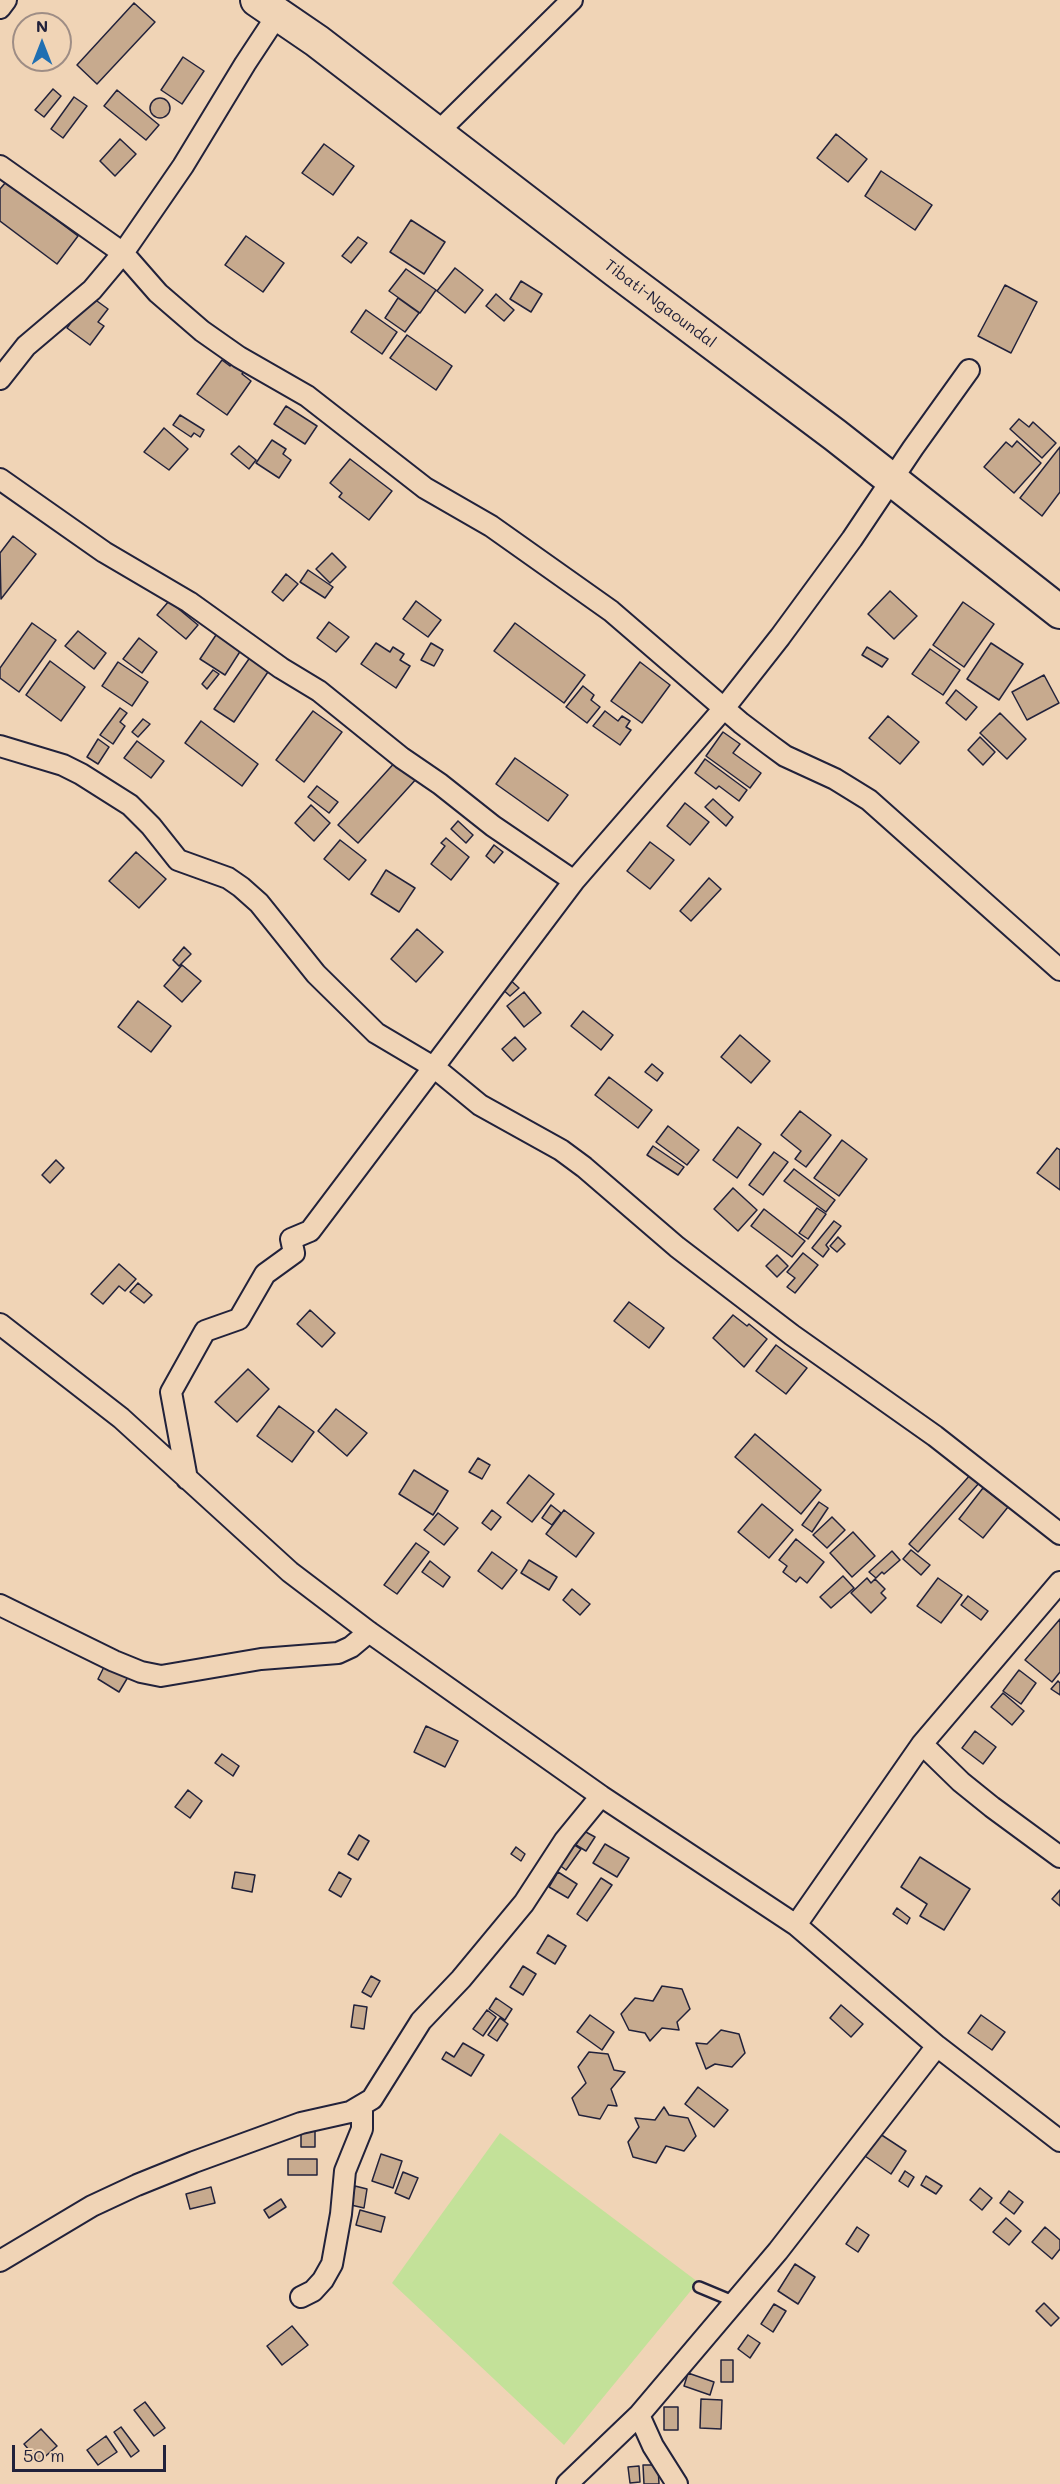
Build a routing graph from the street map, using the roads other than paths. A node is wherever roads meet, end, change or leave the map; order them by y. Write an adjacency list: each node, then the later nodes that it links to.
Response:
1 (6, 0): 4 (street)
2 (572, 0): 5 (street)
3 (268, 7): 5 (highway, Tibati-Ngaoundal); 7 (street)
4 (0, 8)
5 (437, 133): 11 (highway, Tibati-Ngaoundal)
6 (0, 166): 7 (street)
7 (123, 253): 9 (street); 13 (street)
8 (969, 370): 11 (street)
9 (0, 379)
10 (0, 479): 15 (street)
11 (891, 480): 12 (highway, Tibati-Ngaoundal); 13 (street)
12 (1060, 612)
13 (725, 707): 15 (street); 16 (street)
14 (0, 746): 17 (street)
15 (574, 881): 17 (street)
16 (1060, 970)
17 (435, 1068): 19 (street); 20 (street)
18 (0, 1324): 19 (street)
19 (187, 1479): 23 (street)
20 (1060, 1534)
21 (1060, 1582): 24 (street)
22 (0, 1605): 23 (street)
23 (369, 1632): 25 (street)
24 (922, 1744): 26 (street); 27 (street)
25 (601, 1796): 27 (street); 29 (street)
26 (1060, 1857)
27 (796, 1925): 28 (street)
28 (937, 2046): 30 (street); 34 (street)
29 (362, 2107): 31 (street); 33 (street)
30 (1060, 2141)
31 (0, 2261)
32 (699, 2287): 34 (lane)
33 (302, 2297)
34 (735, 2302): 35 (street)
35 (639, 2415): 36 (street); 37 (street)
36 (567, 2484)
37 (677, 2484)

